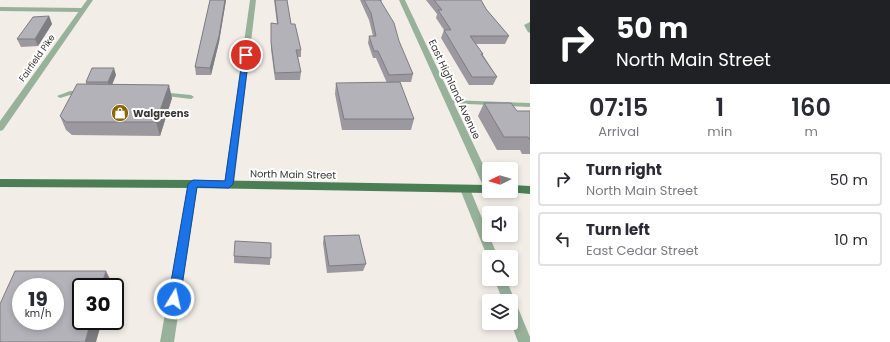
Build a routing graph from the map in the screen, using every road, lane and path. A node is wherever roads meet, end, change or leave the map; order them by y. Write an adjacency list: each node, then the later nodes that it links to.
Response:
1 (90, 0): 5 (street, Fairfield Pike)
2 (253, 0): 18 (street)
3 (402, 0): 12 (street, East Highland Avenue)
4 (0, 9): 5 (street)
5 (82, 10): 14 (street, Fairfield Pike)
6 (530, 24): 7 (lane)
7 (530, 31)
8 (93, 93): 10 (lane)
9 (155, 94): 11 (lane)
10 (60, 96)
11 (191, 97)
12 (449, 102): 13 (lane); 15 (street, East Highland Avenue)
13 (530, 105)
14 (0, 128)
15 (482, 173)
16 (0, 183): 17 (main road, North Main Street)
17 (193, 184): 18 (main road, North Main Street); 25 (street)
18 (229, 184): 20 (main road, North Main Street)
19 (482, 188): 20 (main road, North Main Street)
20 (465, 189): 23 (street)
21 (518, 189): 22 (main road)
22 (530, 190)
23 (489, 250)
24 (518, 324): 26 (street)
25 (167, 342)
26 (525, 342)

